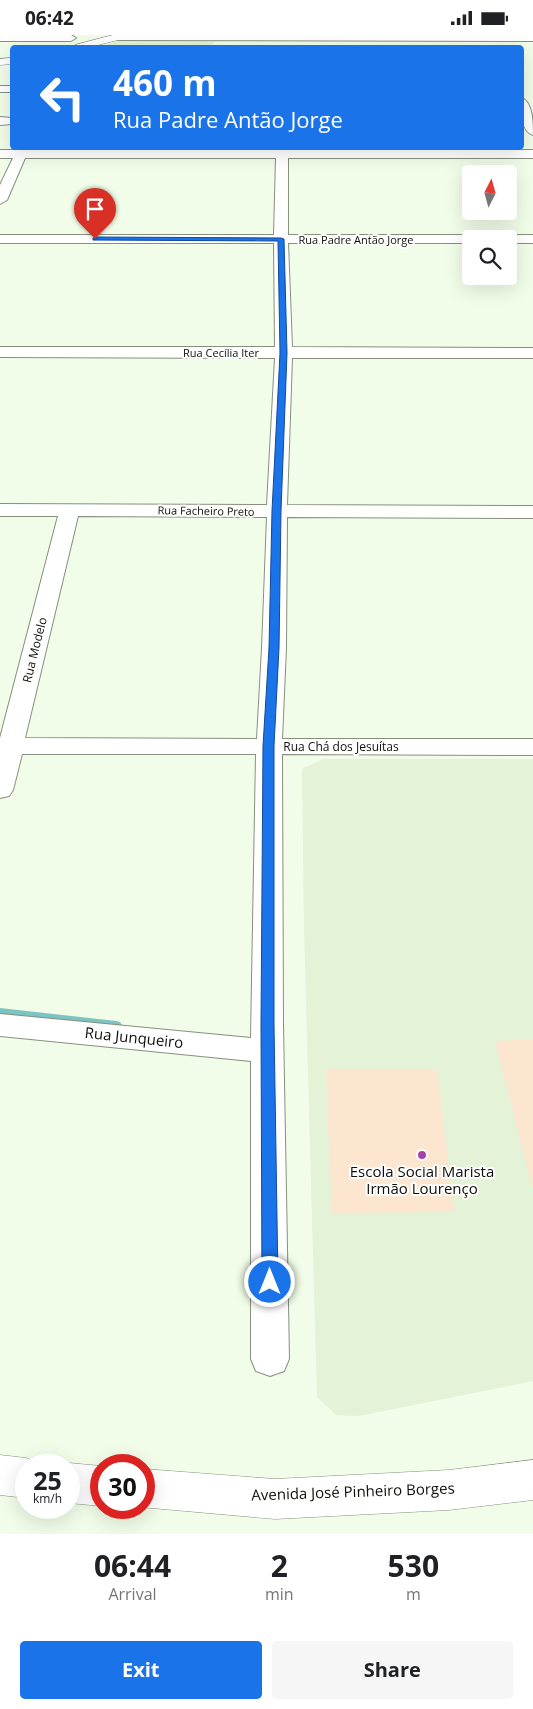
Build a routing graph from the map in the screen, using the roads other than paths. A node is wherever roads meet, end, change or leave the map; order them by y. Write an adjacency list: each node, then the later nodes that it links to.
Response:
1 (126, 35): 2 (main road)
2 (115, 37): 6 (street); 9 (main road)
3 (0, 38): 5 (street)
4 (533, 38): 8 (street)
5 (70, 40)
6 (290, 40): 7 (street)
7 (391, 40): 8 (street)
8 (500, 40)
9 (86, 45)
10 (524, 108): 11 (street)
11 (533, 131)
12 (22, 151): 13 (street); 15 (street); 17 (street)
13 (282, 151): 14 (street); 19 (street)
14 (412, 151): 16 (street)
15 (0, 154)
16 (533, 154)
17 (0, 200)
18 (0, 239): 19 (street, Rua Padre Antão Jorge)
19 (281, 239): 20 (street, Rua Padre Antão Jorge); 24 (street)
20 (462, 239)
21 (517, 239): 22 (street)
22 (533, 239)
23 (0, 352): 24 (street, Rua Cecília Iter)
24 (284, 353): 25 (street, Rua Cecília Iter); 28 (street)
25 (533, 353)
26 (70, 509): 27 (street, Rua Facheiro Preto); 28 (street, Rua Facheiro Preto); 30 (street, Rua Modelo)
27 (0, 510)
28 (277, 511): 29 (street, Rua Facheiro Preto); 31 (street)
29 (533, 512)
30 (6, 746): 31 (street, Rua Chá dos Jesuítas); 33 (street, Rua Modelo)
31 (269, 746): 32 (street, Rua Chá dos Jesuítas); 35 (street)
32 (533, 747)
33 (0, 790)
34 (0, 1025): 35 (street, Rua Junqueiro)
35 (268, 1051): 36 (street)
36 (270, 1359)
37 (0, 1475): 38 (main road)
38 (15, 1477)
39 (533, 1481): 40 (main road, Avenida José Pinheiro Borges)
40 (155, 1490)

